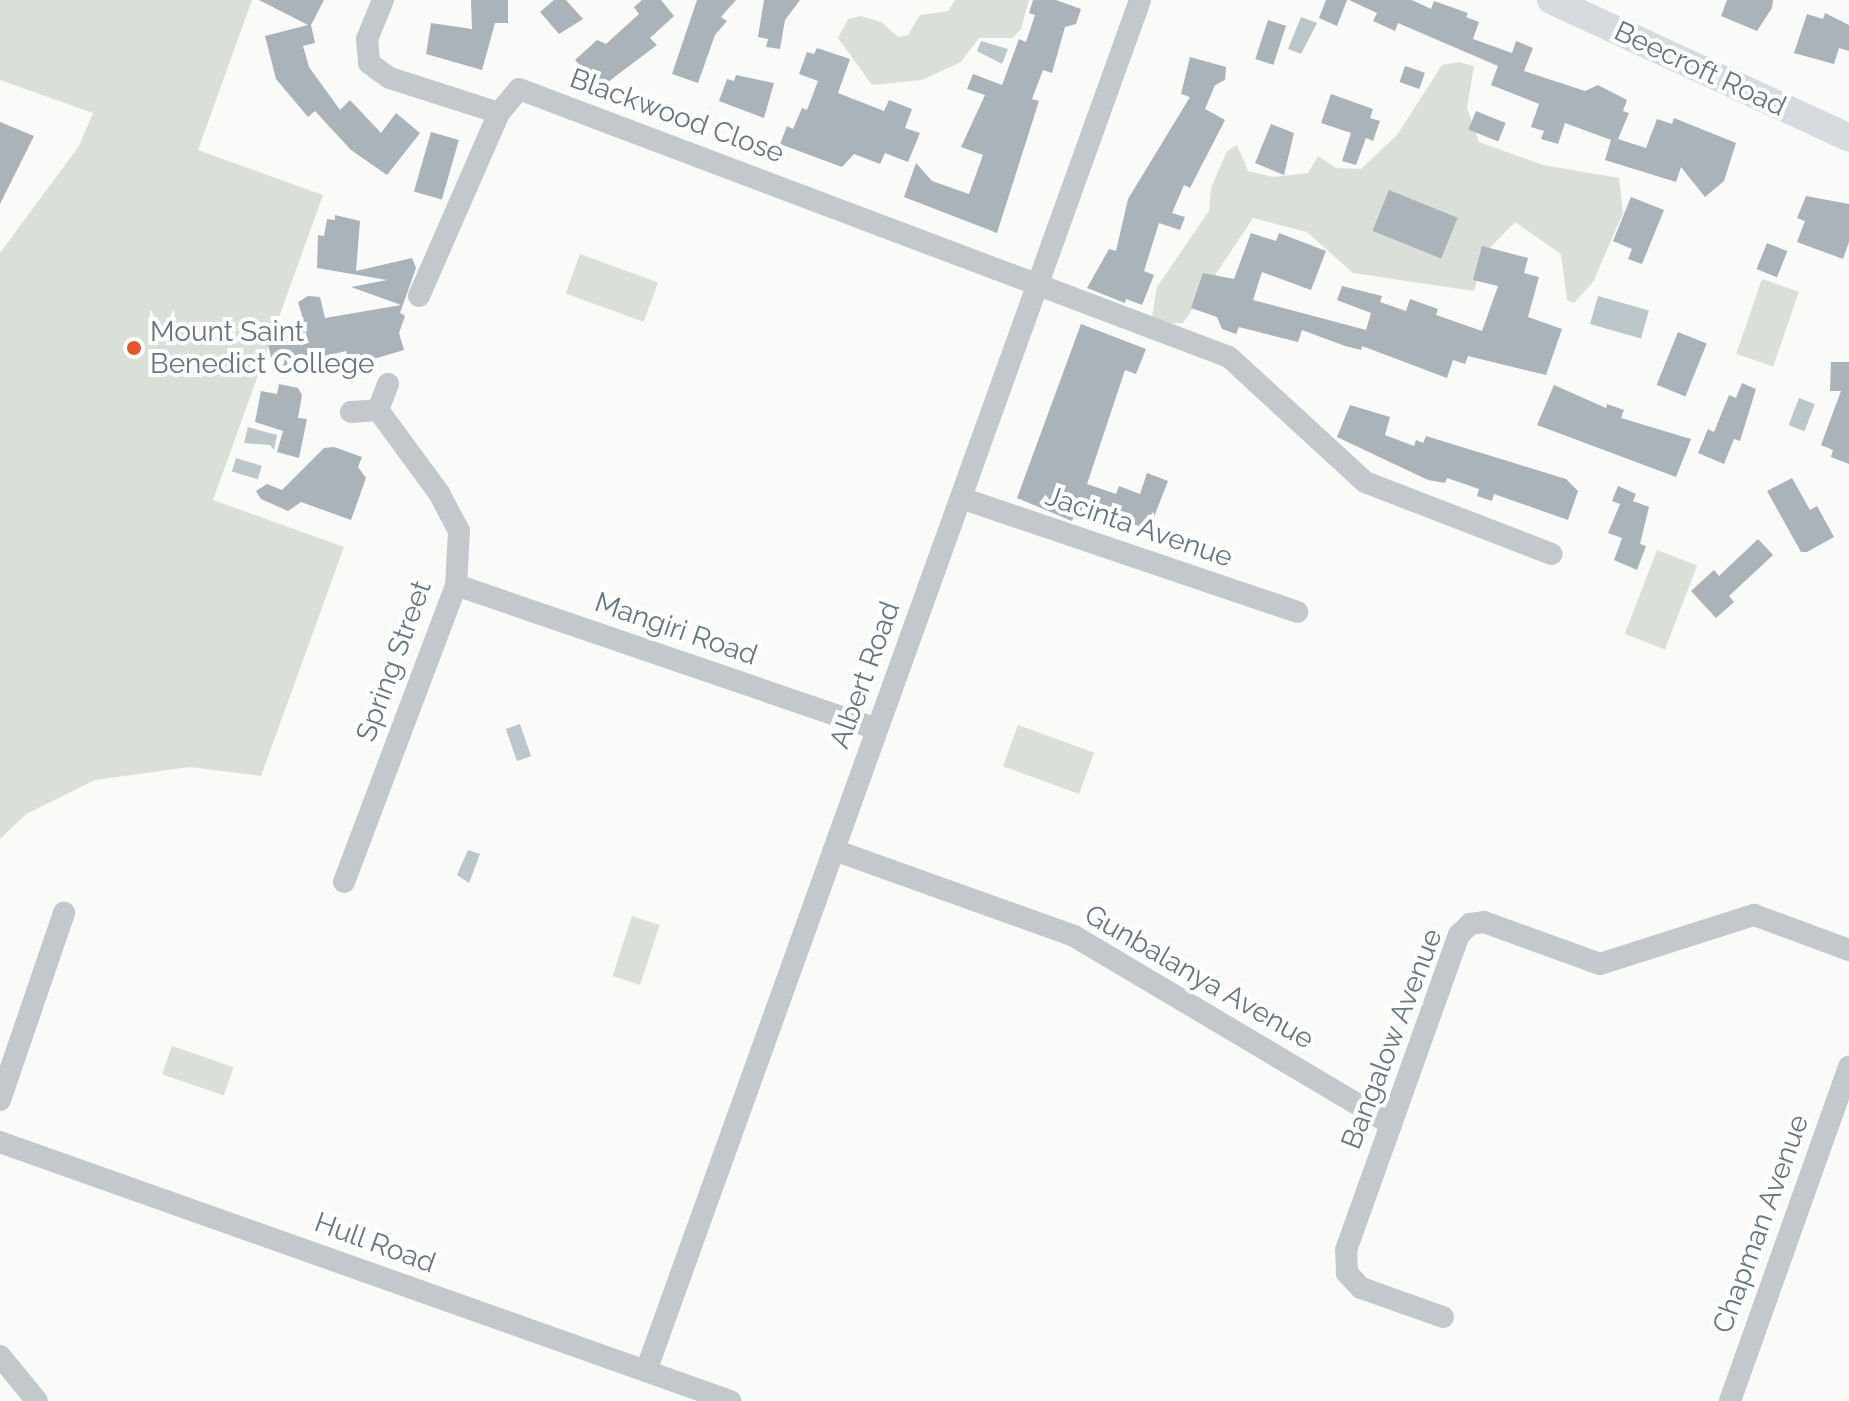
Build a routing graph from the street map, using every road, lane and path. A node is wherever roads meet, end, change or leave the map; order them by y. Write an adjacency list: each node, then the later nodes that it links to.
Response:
1 (383, 0): 4 (street)
2 (1140, 0): 6 (street, Albert Road)
3 (1551, 0): 5 (main road, Beecroft Road)
4 (499, 113): 6 (street, Blackwood Close); 7 (street)
5 (1849, 138)
6 (1039, 282): 11 (street, Albert Road); 12 (street)
7 (419, 296)
8 (388, 384): 9 (street)
9 (378, 410): 10 (street); 13 (street, Spring Street)
10 (351, 412)
11 (961, 498): 14 (street, Jacinta Avenue); 15 (street, Albert Road)
12 (1552, 554)
13 (456, 585): 15 (street, Mangiri Road); 17 (street, Spring Street)
14 (1297, 612)
15 (877, 729): 16 (street, Albert Road)
16 (834, 850): 22 (street, Gunbalanya Avenue); 26 (street, Albert Road)
17 (344, 882)
18 (64, 913): 21 (street)
19 (1849, 950): 22 (street, Bangalow Avenue)
20 (1849, 1067): 29 (street, Chapman Avenue)
21 (0, 1100)
22 (1391, 1124): 24 (street, Bangalow Avenue)
23 (0, 1142): 26 (street, Hull Road)
24 (1443, 1317)
25 (0, 1356): 27 (street)
26 (646, 1371): 28 (street, Hull Road)
27 (37, 1401)
28 (730, 1401)
29 (1730, 1401)

